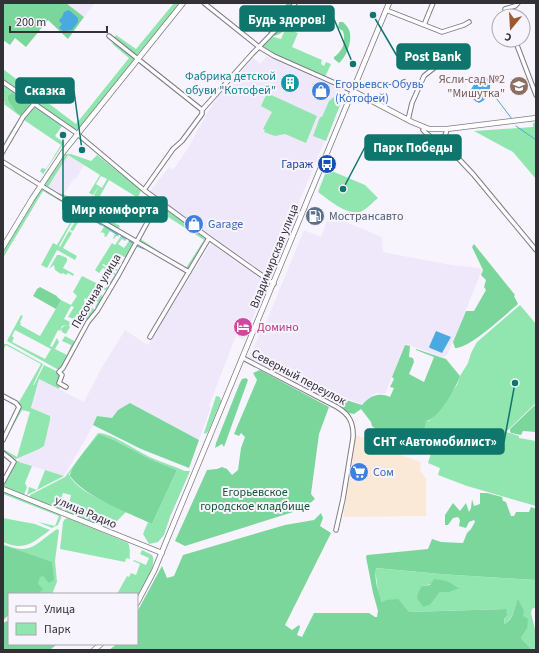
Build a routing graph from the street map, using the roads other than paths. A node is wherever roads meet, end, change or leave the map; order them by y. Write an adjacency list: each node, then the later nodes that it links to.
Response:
1 (183, 3): 12 (street)
2 (204, 3): 10 (street)
3 (295, 3): 10 (street)
4 (389, 3): 6 (street, Владимирская улица)
5 (433, 3): 8 (street)
6 (386, 10): 8 (street); 15 (street, Владимирская улица)
7 (469, 22): 8 (street)
8 (424, 25)
9 (109, 36): 12 (street)
10 (259, 47): 15 (street); 18 (street)
11 (518, 48): 16 (street)
12 (138, 59): 18 (street); 23 (street)
13 (434, 68): 20 (street)
14 (3, 82): 17 (street)
15 (353, 91): 20 (street); 35 (street, Владимирская улица)
16 (536, 95)
17 (34, 104): 23 (street); 25 (street)
18 (202, 110): 28 (street)
19 (536, 118): 22 (street)
20 (408, 120): 21 (street)
21 (424, 127): 22 (street); 24 (street)
22 (447, 129): 24 (street)
23 (78, 135): 27 (street); 28 (street)
24 (441, 144): 33 (street)
25 (3, 151)
26 (3, 162): 27 (street)
27 (41, 185): 31 (street); 32 (street)
28 (144, 190): 29 (street)
29 (159, 201): 30 (street); 31 (street, Песочная улица)
30 (209, 238): 34 (street); 35 (street)
31 (136, 242): 34 (street); 38 (street, Песочная улица)
32 (3, 247)
33 (536, 250)
34 (189, 272): 36 (street)
35 (274, 284): 37 (street, Владимирская улица)
36 (150, 337)
37 (243, 358): 44 (street, Северный переулок); 45 (street, Владимирская улица)
38 (66, 387)
39 (3, 396): 40 (street)
40 (3, 440)
41 (3, 453): 42 (street)
42 (3, 482)
43 (3, 489): 45 (street, улица Радио)
44 (336, 530)
45 (162, 553): 46 (street, Владимирская улица)
46 (138, 601)

